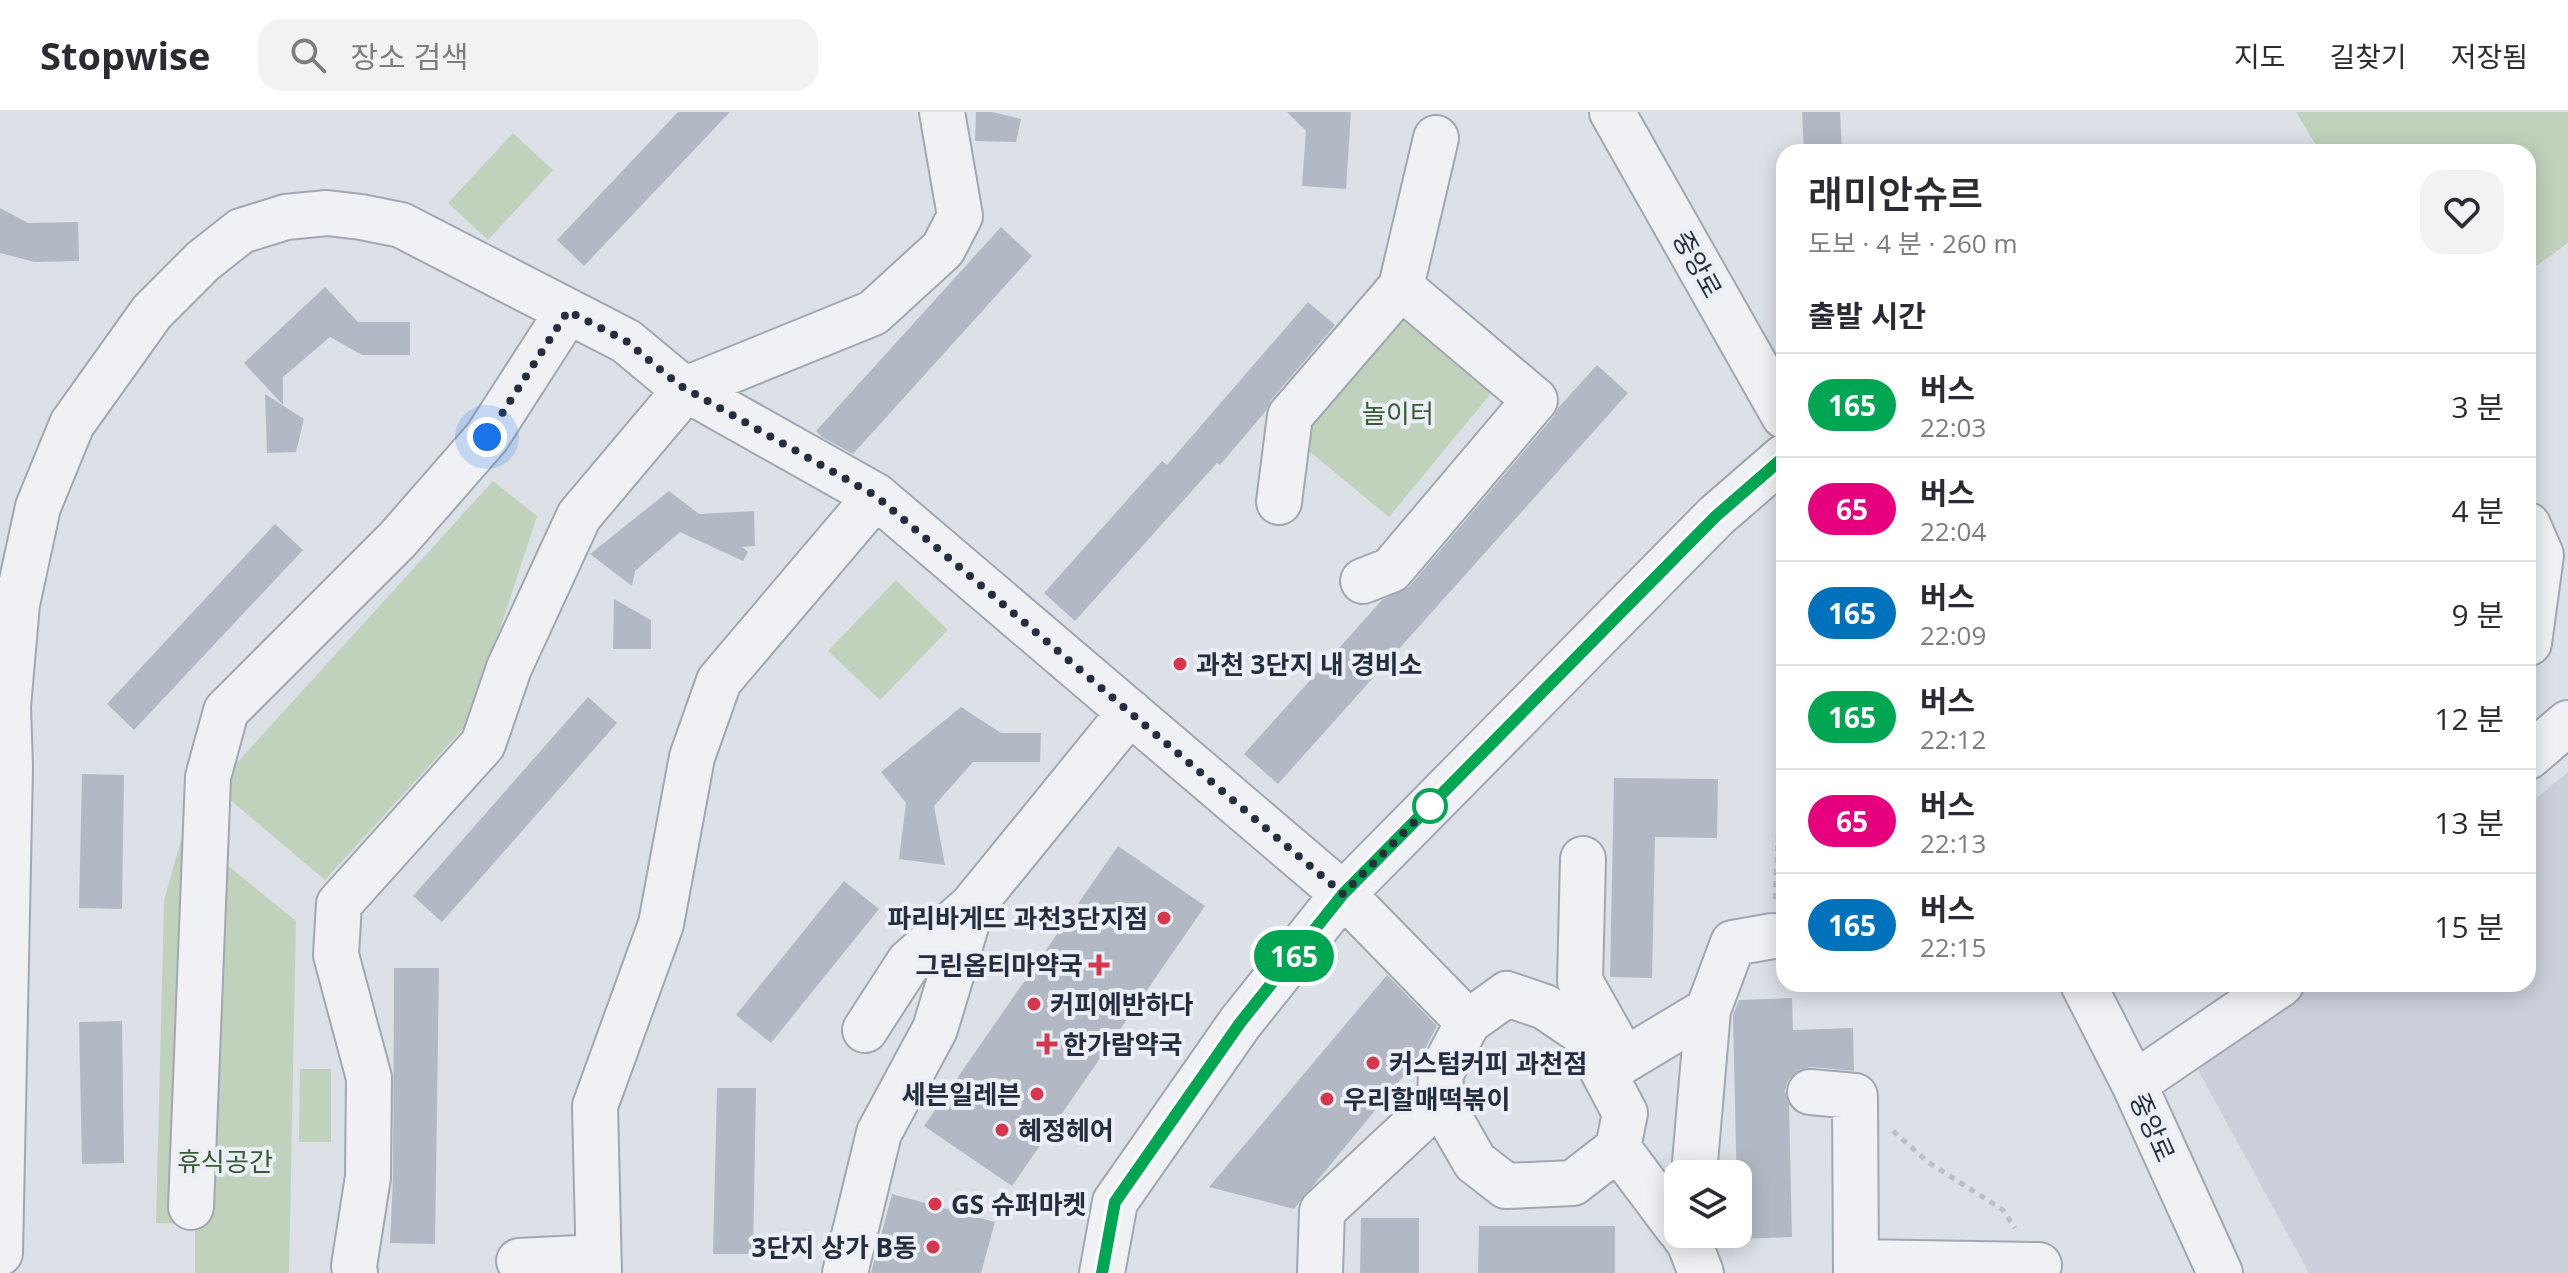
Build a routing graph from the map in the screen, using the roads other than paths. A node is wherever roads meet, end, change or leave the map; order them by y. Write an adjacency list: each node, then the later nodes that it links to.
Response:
1 (942, 112): 6 (street)
2 (1612, 112): 7 (street, 중앙로)
3 (1436, 138): 4 (street)
4 (1401, 287): 10 (street); 12 (street)
5 (568, 311): 6 (street); 17 (street); 33 (street)
6 (686, 389): 9 (street); 40 (street)
7 (1776, 402)
8 (1776, 464): 19 (street)
9 (876, 496): 14 (street); 37 (street)
10 (1279, 502)
11 (2536, 543): 13 (street)
12 (1363, 581)
13 (2536, 592)
14 (1130, 712): 19 (street); 20 (street)
15 (2568, 723): 16 (street)
16 (2536, 750)
17 (5, 767): 35 (street)
18 (1583, 859): 27 (street)
19 (1343, 894): 25 (street); 42 (street)
20 (972, 906): 26 (street); 41 (street)
21 (1773, 936): 24 (street)
22 (2087, 992): 28 (street, 중앙로)
23 (2269, 992): 28 (street)
24 (1708, 1010): 27 (street); 32 (street)
25 (1468, 1022): 27 (street); 30 (street)
26 (865, 1030)
27 (1615, 1066): 31 (street)
28 (2134, 1084): 44 (street, 중앙로)
29 (1810, 1092): 39 (street)
30 (1440, 1101): 31 (street); 43 (street)
31 (1618, 1148): 34 (street)
32 (1695, 1160)
33 (191, 1207)
34 (1664, 1210)
35 (0, 1253)
36 (519, 1261): 37 (street)
37 (598, 1265)
38 (2039, 1265): 39 (street)
39 (1856, 1268)
40 (355, 1273)
41 (845, 1273)
42 (1102, 1273)
43 (1320, 1273)
44 (2220, 1273)

